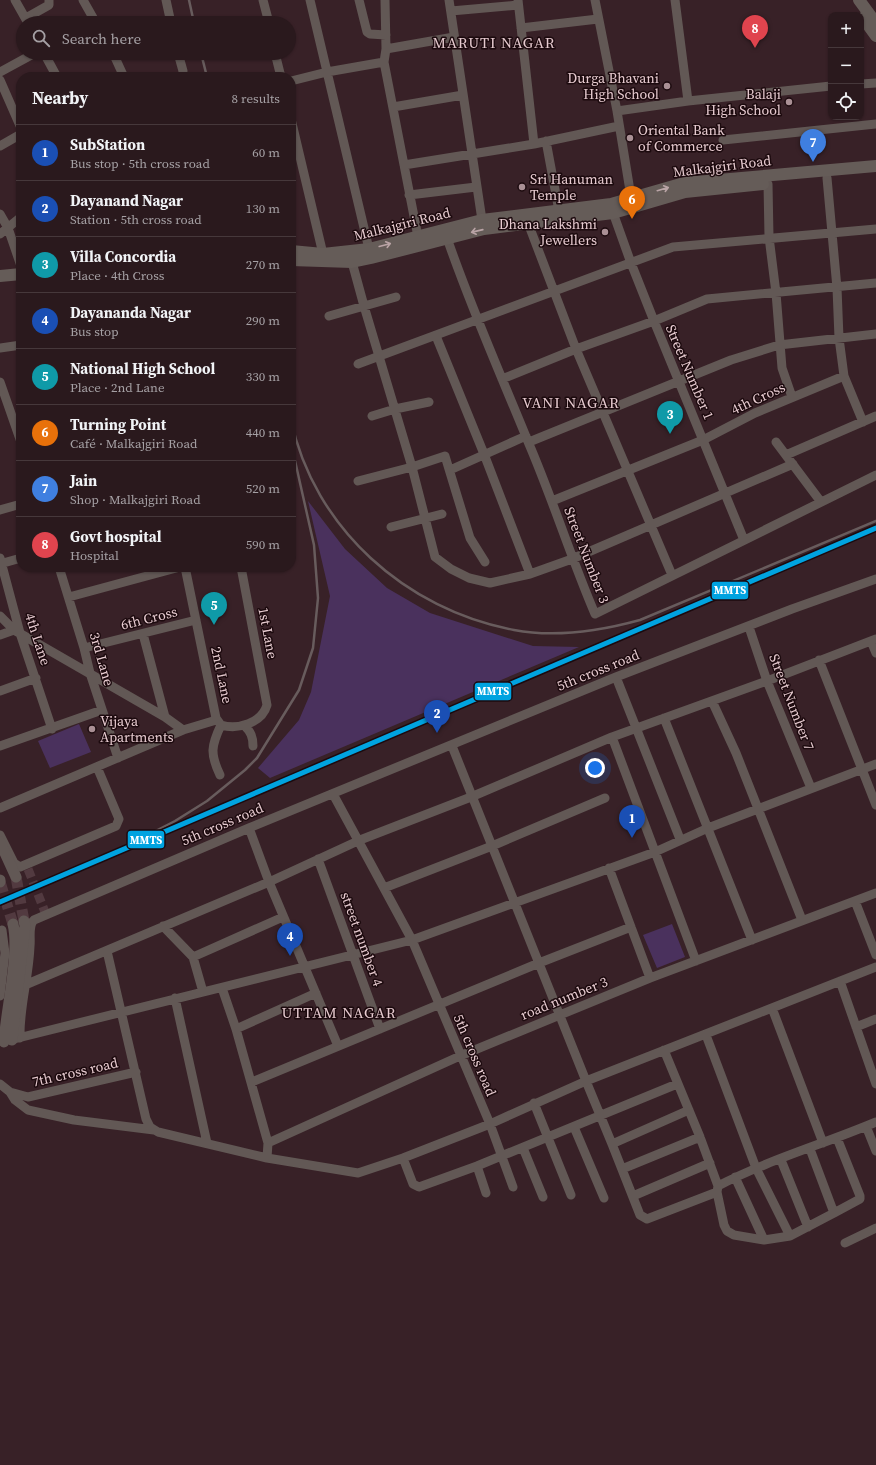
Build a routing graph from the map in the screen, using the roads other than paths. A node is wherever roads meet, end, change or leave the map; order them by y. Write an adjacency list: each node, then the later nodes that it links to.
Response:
1 (15, 0): 17 (street)
2 (49, 0): 18 (street)
3 (166, 0): 20 (street)
4 (263, 0): 21 (street)
5 (310, 0): 41 (street)
6 (359, 0): 26 (street)
7 (385, 0): 26 (street)
8 (450, 0): 15 (street)
9 (595, 0): 22 (street)
10 (675, 0): 48 (street)
11 (849, 0): 16 (main road)
12 (859, 0): 24 (main road)
13 (86, 1): 19 (street)
14 (518, 2): 15 (street); 25 (street)
15 (451, 11): 28 (street)
16 (859, 12)
17 (24, 16)
18 (34, 16)
19 (93, 16)
20 (169, 16)
21 (267, 16)
22 (598, 19): 25 (street); 50 (street)
23 (864, 19): 27 (main road)
24 (876, 23)
25 (522, 28): 58 (street)
26 (386, 35): 29 (street)
27 (876, 36)
28 (454, 37): 29 (street); 47 (street)
29 (386, 49): 35 (street)
30 (22, 60): 36 (street)
31 (48, 60): 37 (street)
32 (116, 60): 38 (street)
33 (180, 60): 39 (street)
34 (277, 60): 40 (street)
35 (384, 62): 41 (street); 49 (street)
36 (0, 72)
37 (54, 72)
38 (122, 72)
39 (183, 72)
40 (280, 72)
41 (327, 72): 43 (street); 83 (street)
42 (0, 80): 51 (street)
43 (296, 80)
44 (876, 82): 45 (street)
45 (864, 84)
46 (828, 86): 48 (street)
47 (463, 95): 49 (street); 60 (street)
48 (688, 100): 50 (street)
49 (393, 107): 61 (street)
50 (617, 111): 53 (street)
51 (16, 117)
52 (876, 124): 56 (street)
53 (619, 126): 57 (street); 69 (street)
54 (16, 137): 59 (street)
55 (296, 140): 86 (street)
56 (723, 140)
57 (546, 141): 58 (street); 71 (street)
58 (534, 144): 60 (street)
59 (0, 146)
60 (471, 154): 61 (street); 67 (street)
61 (404, 165): 68 (street)
62 (876, 166): 64 (main road, Malkajgiri Road)
63 (876, 174): 65 (main road, Malkajgiri Road)
64 (794, 177): 65 (main road, Malkajgiri Road); 66 (main road, Malkajgiri Road); 69 (main road, Malkajgiri Road, one-way to 64)
65 (827, 178): 79 (street)
66 (768, 184): 69 (main road, Malkajgiri Road); 81 (street)
67 (476, 187): 68 (street); 73 (street)
68 (409, 195): 80 (street)
69 (632, 203): 70 (main road, Malkajgiri Road)
70 (612, 209): 71 (main road, Malkajgiri Road); 75 (main road, Malkajgiri Road); 89 (street, Street Number 1)
71 (559, 211): 73 (main road, Malkajgiri Road)
72 (0, 214): 76 (street)
73 (482, 220): 80 (main road, Malkajgiri Road)
74 (16, 221): 76 (street)
75 (528, 223): 82 (main road, Malkajgiri Road, one-way to 82); 94 (street)
76 (8, 228): 78 (street); 84 (street)
77 (876, 229): 79 (street)
78 (0, 234)
79 (832, 234): 81 (street); 93 (street)
80 (418, 236): 83 (main road, Malkajgiri Road, one-way to 80)
81 (769, 237): 89 (street); 95 (street)
82 (447, 238): 88 (main road, Malkajgiri Road); 99 (street, Street Number 3)
83 (369, 249): 86 (main road, Malkajgiri Road)
84 (16, 251)
85 (296, 251): 86 (main road, Malkajgiri Road)
86 (323, 254)
87 (296, 260): 88 (main road, Malkajgiri Road)
88 (352, 262): 97 (street)
89 (631, 263): 94 (street); 100 (street, Street Number 1)
90 (16, 274): 91 (main road)
91 (0, 276)
92 (876, 283): 93 (street)
93 (837, 288): 95 (street); 103 (street)
94 (554, 291): 99 (street); 107 (street)
95 (776, 293): 100 (street); 104 (street)
96 (396, 297): 97 (street)
97 (364, 306): 98 (street); 108 (street)
98 (330, 316)
99 (478, 320): 102 (street); 111 (street, Street Number 3)
100 (654, 322): 107 (street); 113 (street, Street Number 1)
101 (876, 334): 103 (street)
102 (436, 336): 108 (street); 125 (street)
103 (839, 338): 104 (street); 110 (street)
104 (779, 345): 113 (street); 114 (street)
105 (16, 346): 106 (street)
106 (0, 348)
107 (576, 349): 111 (street); 117 (street)
108 (379, 356): 109 (street); 116 (street)
109 (358, 364)
110 (844, 376): 114 (street, 4th Cross); 121 (street)
111 (502, 379): 122 (street, Street Number 3)
112 (0, 382): 118 (street)
113 (678, 382): 117 (street); 123 (street, Street Number 1)
114 (792, 398): 123 (street, 4th Cross)
115 (429, 402): 116 (street)
116 (394, 409): 119 (street); 128 (street)
117 (603, 412): 122 (street); 130 (street)
118 (16, 416)
119 (372, 416)
120 (876, 416): 121 (street)
121 (863, 422): 126 (street)
122 (527, 439): 125 (street); 134 (street, Street Number 3)
123 (703, 440): 130 (street, 4th Cross); 133 (street, Street Number 1)
124 (776, 442): 126 (street)
125 (484, 454): 129 (street); 151 (street)
126 (786, 455): 127 (street)
127 (793, 464): 133 (street); 135 (street)
128 (412, 467): 129 (street); 132 (street); 139 (street)
129 (450, 470): 146 (street)
130 (628, 471): 134 (street, 4th Cross); 140 (street)
131 (876, 475): 135 (street, Street Number 3)
132 (358, 480)
133 (725, 494): 140 (street); 142 (street, Street Number 1)
134 (552, 501): 144 (street, Street Number 3)
135 (821, 502): 142 (street, Street Number 3)
136 (16, 505): 137 (street)
137 (0, 510)
138 (442, 514): 139 (street)
139 (425, 519): 141 (street); 151 (street)
140 (650, 526): 144 (street); 152 (street)
141 (391, 527)
142 (744, 540): 152 (street, Street Number 3)
143 (16, 559): 145 (street)
144 (572, 559): 151 (street); 152 (street, Street Number 3)
145 (1, 562): 158 (street, 4th Lane)
146 (484, 562)
147 (62, 572): 154 (street, 3rd Lane)
148 (162, 572): 154 (street)
149 (186, 572): 156 (street, 2nd Lane)
150 (242, 572): 175 (street, 1st Lane)
151 (530, 574)
152 (672, 575)
153 (876, 579): 157 (street, 5th cross road)
154 (69, 597): 162 (street, 3rd Lane)
155 (0, 616): 158 (street)
156 (196, 620): 159 (street, 6th Cross); 174 (street, 2nd Lane)
157 (749, 626): 166 (street, 5th cross road); 168 (street, Street Number 7)
158 (17, 631): 160 (street); 165 (street); 167 (street, 4th Lane)
159 (143, 634): 162 (street, 6th Cross); 172 (street)
160 (0, 635)
161 (874, 640): 163 (street); 164 (street)
162 (84, 648): 165 (street, 3rd Lane)
163 (876, 653)
164 (819, 660): 168 (street); 186 (street)
165 (90, 673): 171 (street, 3rd Lane); 172 (street)
166 (616, 677): 176 (street); 182 (street, 5th cross road)
167 (36, 678): 169 (street); 177 (street, 4th Lane)
168 (767, 681): 170 (street); 188 (street, Street Number 7)
169 (0, 691)
170 (712, 701): 173 (street); 194 (street)
171 (102, 710): 177 (street); 183 (street, 3rd Lane)
172 (165, 717): 178 (street)
173 (664, 718): 176 (street); 196 (street)
174 (219, 721): 175 (street); 178 (street); 187 (street)
175 (244, 725): 181 (street)
176 (635, 728): 179 (street); 198 (street)
177 (52, 729): 180 (street)
178 (183, 730): 183 (street)
179 (612, 737): 190 (street); 202 (street)
180 (0, 746)
181 (253, 746)
182 (452, 746): 189 (street, 5th cross road); 190 (street)
183 (118, 758): 185 (street)
184 (876, 764): 186 (street)
185 (97, 767): 193 (street); 197 (street)
186 (862, 770): 188 (street); 192 (street)
187 (220, 775)
188 (811, 788): 194 (street)
189 (333, 794): 195 (street, 5th cross road); 199 (street, 5th cross road)
190 (471, 797): 199 (street); 201 (street)
191 (605, 798): 201 (street)
192 (876, 805)
193 (0, 808)
194 (759, 808): 196 (street); 213 (street)
195 (249, 828): 206 (street); 212 (street, 5th cross road)
196 (708, 828): 198 (street); 219 (street)
197 (0, 835)
198 (680, 839): 202 (street)
199 (360, 840): 203 (street); 207 (street, 5th cross road)
200 (0, 842): 205 (street)
201 (492, 846): 207 (street); 209 (street)
202 (654, 852): 204 (street); 224 (street)
203 (318, 859): 206 (street); 221 (street, street number 4)
204 (609, 868): 209 (street); 216 (street)
205 (16, 876)
206 (269, 882): 211 (street); 215 (street)
207 (384, 888): 218 (street, 5th cross road)
208 (876, 893): 210 (street, road number 3)
209 (514, 901): 218 (street); 225 (street)
210 (855, 901): 213 (street, road number 3); 222 (street)
211 (283, 917): 223 (street); 226 (street)
212 (29, 920): 230 (street); 245 (street)
213 (802, 920): 219 (street, road number 3)
214 (12, 924): 245 (street)
215 (163, 926): 220 (street); 223 (street)
216 (631, 927): 225 (street); 228 (street)
217 (1, 932): 234 (street)
218 (412, 940): 221 (street); 236 (street, 5th cross road)
219 (752, 940): 224 (street, road number 3)
220 (107, 951): 230 (street); 238 (street)
221 (353, 954): 226 (street); 243 (street, street number 4)
222 (876, 955)
223 (192, 957): 232 (street)
224 (696, 961): 228 (street, road number 3)
225 (539, 963): 236 (street); 239 (street)
226 (304, 965): 231 (street); 233 (street)
227 (876, 967): 229 (street)
228 (650, 978): 239 (street, road number 3)
229 (840, 981): 237 (street); 241 (street)
230 (25, 985): 245 (street)
231 (222, 988): 232 (street); 242 (street)
232 (203, 992): 235 (street)
233 (316, 993): 242 (street); 246 (street)
234 (0, 996)
235 (174, 998): 238 (street); 269 (street)
236 (439, 1004): 243 (street); 248 (street, 5th cross road)
237 (772, 1008): 244 (street); 270 (street)
238 (121, 1011): 245 (street); 250 (street)
239 (559, 1016): 248 (street, road number 3); 251 (street)
240 (876, 1019): 241 (street)
241 (856, 1027): 249 (street)
242 (236, 1029): 252 (street)
243 (380, 1029): 246 (street)
244 (706, 1035): 247 (street); 282 (street)
245 (8, 1041)
246 (338, 1046): 252 (street)
247 (664, 1050): 251 (street); 254 (street)
248 (460, 1056): 261 (street, 5th cross road); 268 (street, road number 3)
249 (874, 1070): 255 (street)
250 (136, 1072): 256 (street, 7th cross road); 264 (street)
251 (586, 1081): 257 (street); 259 (street)
252 (252, 1082): 268 (street)
253 (0, 1084): 256 (street, 7th cross road)
254 (677, 1084): 258 (street); 259 (street)
255 (876, 1084)
256 (10, 1092): 264 (street)
257 (534, 1103): 261 (street); 266 (street)
258 (689, 1110): 265 (street); 271 (street)
259 (601, 1116): 263 (street); 271 (street)
260 (876, 1122): 262 (street)
261 (490, 1124): 275 (street, 5th cross road); 277 (street)
262 (866, 1126): 267 (street); 274 (street)
263 (574, 1127): 266 (street); 290 (street)
264 (154, 1130): 269 (street)
265 (700, 1137): 279 (street); 281 (street)
266 (548, 1138): 272 (street); 287 (street)
267 (837, 1138): 270 (street); 291 (street)
268 (268, 1142): 276 (street)
269 (206, 1143): 276 (street)
270 (822, 1143): 273 (street)
271 (612, 1144): 281 (street)
272 (523, 1148): 275 (street); 289 (street)
273 (810, 1149): 278 (street); 291 (street)
274 (876, 1151)
275 (502, 1156): 280 (street); 284 (street, 5th cross road)
276 (267, 1158): 277 (street)
277 (403, 1158): 280 (street)
278 (780, 1160): 282 (street); 292 (street)
279 (710, 1163): 285 (street); 288 (street)
280 (477, 1166): 286 (street)
281 (622, 1168): 288 (street)
282 (756, 1168): 283 (street); 294 (street)
283 (735, 1177): 285 (street); 295 (street)
284 (513, 1187)
285 (717, 1189): 288 (street); 295 (street)
286 (486, 1193)
287 (571, 1195)
288 (633, 1196)
289 (543, 1197)
290 (604, 1198)
291 (834, 1213): 292 (street)
292 (808, 1227): 294 (street)
293 (875, 1232): 296 (street)
294 (790, 1236): 295 (street)
295 (764, 1240)
296 (845, 1242)

